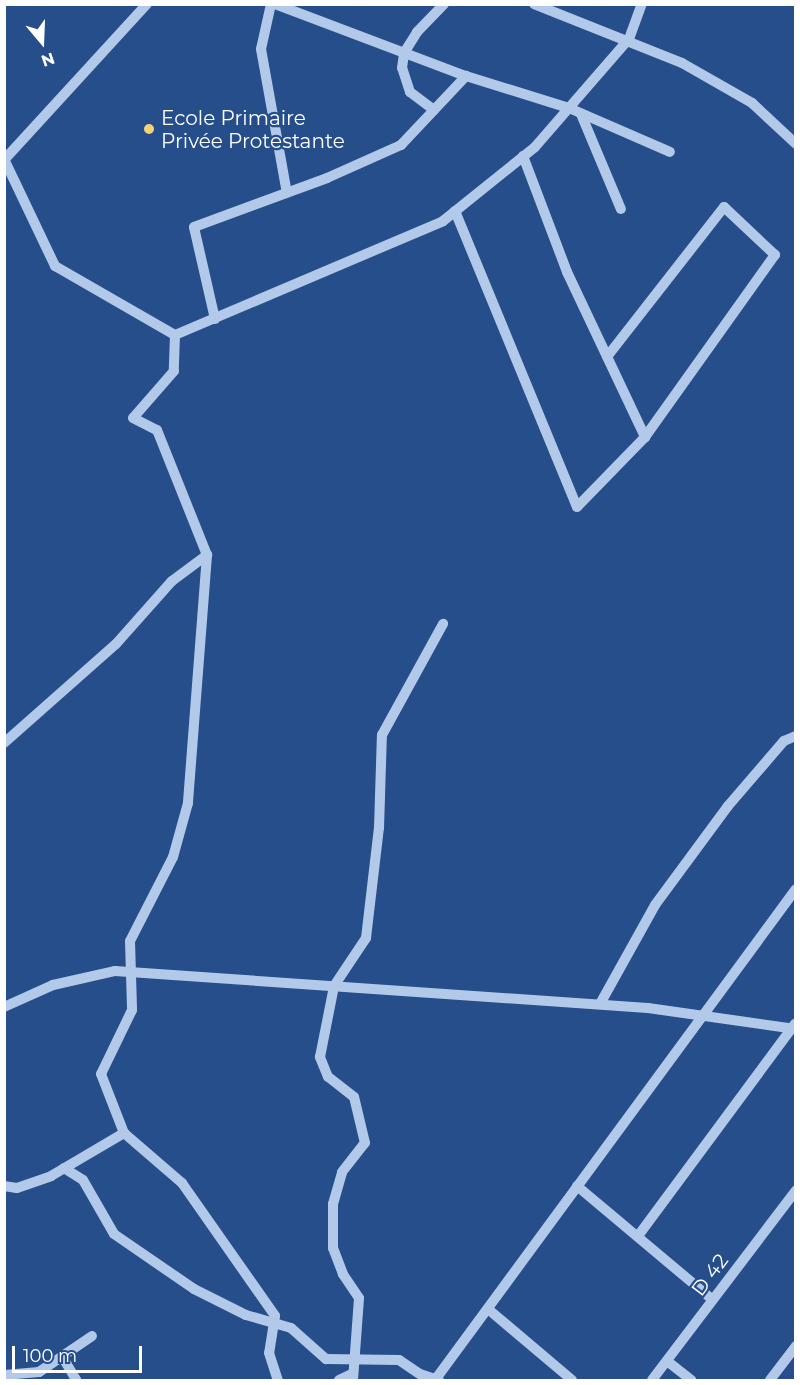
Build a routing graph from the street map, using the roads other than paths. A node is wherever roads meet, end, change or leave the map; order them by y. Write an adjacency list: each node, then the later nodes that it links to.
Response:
1 (147, 4): 15 (street)
2 (273, 4): 7 (street); 16 (street)
3 (444, 4): 7 (street)
4 (534, 4): 6 (street)
5 (642, 4): 6 (street)
6 (629, 39): 9 (street); 12 (street)
7 (404, 53): 8 (street); 10 (street)
8 (466, 76): 9 (street); 10 (street)
9 (569, 108): 11 (street); 14 (street)
10 (434, 110): 16 (street)
11 (582, 114): 13 (street); 17 (street)
12 (795, 144)
13 (670, 152)
14 (523, 156): 18 (street); 21 (street)
15 (5, 160): 20 (street)
16 (287, 192): 19 (street)
17 (621, 209)
18 (454, 212): 19 (street); 22 (street)
19 (215, 320): 20 (street)
20 (175, 336): 23 (street)
21 (607, 357): 22 (street); 22 (street)
22 (645, 437)
23 (207, 555): 26 (street); 28 (street)
24 (443, 624): 29 (street)
25 (795, 736): 30 (street)
26 (4, 743)
27 (795, 889): 32 (street)
28 (130, 972): 29 (street); 31 (street); 34 (street)
29 (334, 986): 30 (street); 46 (street)
30 (600, 1004): 32 (street)
31 (4, 1007)
32 (700, 1015): 33 (street); 37 (street)
33 (794, 1027): 39 (street)
34 (124, 1133): 35 (street); 42 (street)
35 (64, 1168): 36 (street); 42 (street)
36 (4, 1186)
37 (577, 1186): 39 (street); 41 (street)
38 (795, 1190): 40 (street, D 42 / D 42)
39 (638, 1236): 40 (street)
40 (714, 1300): 47 (street, D 42 / D 42)
41 (488, 1309): 53 (street); 54 (street)
42 (273, 1324): 46 (street); 51 (street)
43 (92, 1336): 45 (street)
44 (795, 1346): 57 (street)
45 (63, 1358): 48 (street); 50 (street)
46 (357, 1359): 49 (street); 53 (street)
47 (667, 1361): 55 (street, D 42 / D 42); 56 (street)
48 (4, 1375)
49 (353, 1377): 52 (street)
50 (76, 1380)
51 (278, 1380)
52 (339, 1380)
53 (437, 1380)
54 (572, 1380)
55 (652, 1380)
56 (691, 1380)
57 (770, 1380)

